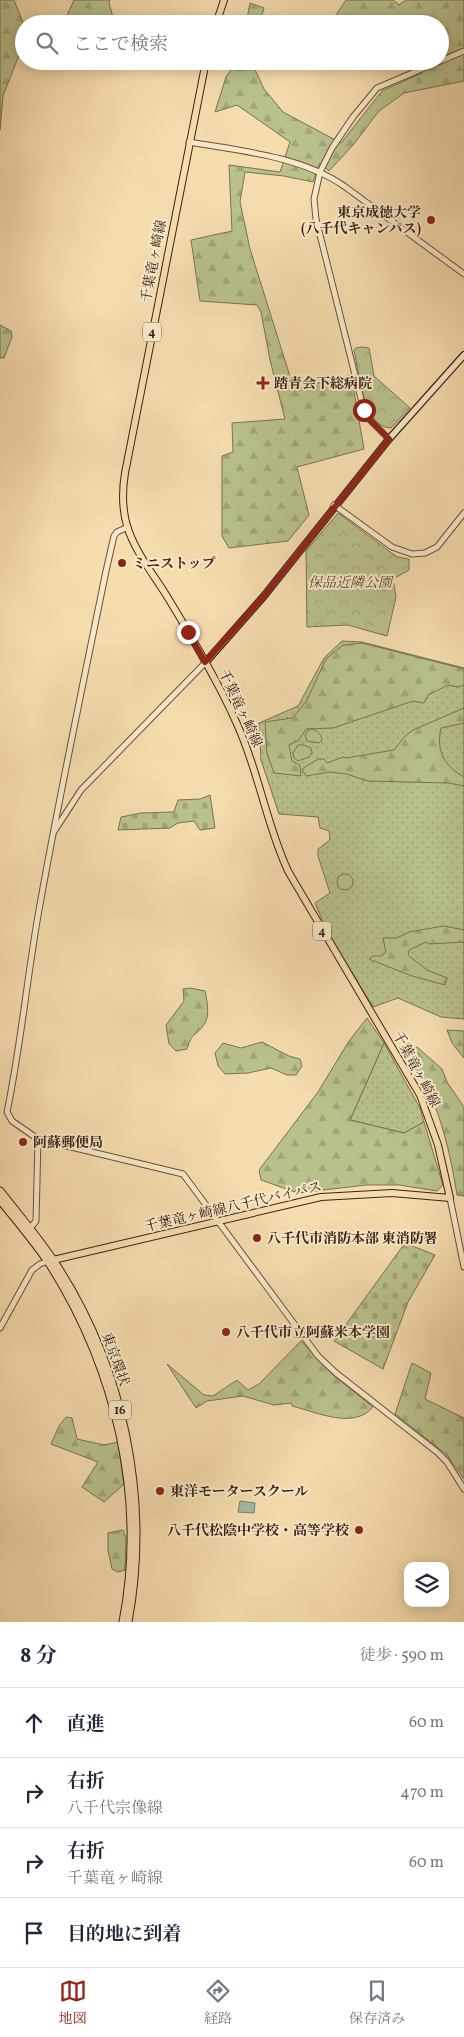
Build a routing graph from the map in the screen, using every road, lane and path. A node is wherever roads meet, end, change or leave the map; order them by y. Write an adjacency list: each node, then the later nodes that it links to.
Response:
1 (224, 0): 2 (main road)
2 (219, 15)
3 (464, 52): 4 (street)
4 (449, 58)
5 (204, 70): 7 (main road, 千葉竜ヶ崎線 / 4)
6 (420, 70): 8 (street)
7 (190, 142): 8 (street); 14 (main road, 千葉竜ヶ崎線 / 4)
8 (320, 172): 9 (street); 11 (street)
9 (464, 274)
10 (464, 356): 11 (main road)
11 (389, 439): 12 (main road)
12 (334, 506): 13 (street); 15 (main road)
13 (464, 513)
14 (128, 527): 15 (main road, 千葉竜ヶ崎線 / 4); 16 (street)
15 (205, 662): 16 (street); 21 (main road, 千葉竜ヶ崎線 / 4)
16 (52, 832): 18 (street)
17 (0, 1112): 18 (street)
18 (7, 1112): 19 (street)
19 (38, 1139): 23 (street); 24 (street)
20 (0, 1191): 24 (highway, 東京環状 / 16)
21 (450, 1198): 23 (main road, 千葉竜ヶ崎線八千代バイパス); 26 (street)
22 (0, 1200): 25 (highway, 東京環状 / 16)
23 (217, 1220): 25 (main road, 千葉竜ヶ崎線八千代バイパス); 28 (street)
24 (30, 1228): 25 (highway, 東京環状 / 16)
25 (50, 1260): 27 (street); 29 (highway, 東京環状 / 16); 30 (highway, 東京環状 / 16)
26 (464, 1267)
27 (0, 1328)
28 (464, 1489)
29 (123, 1622)
30 (128, 1622)

